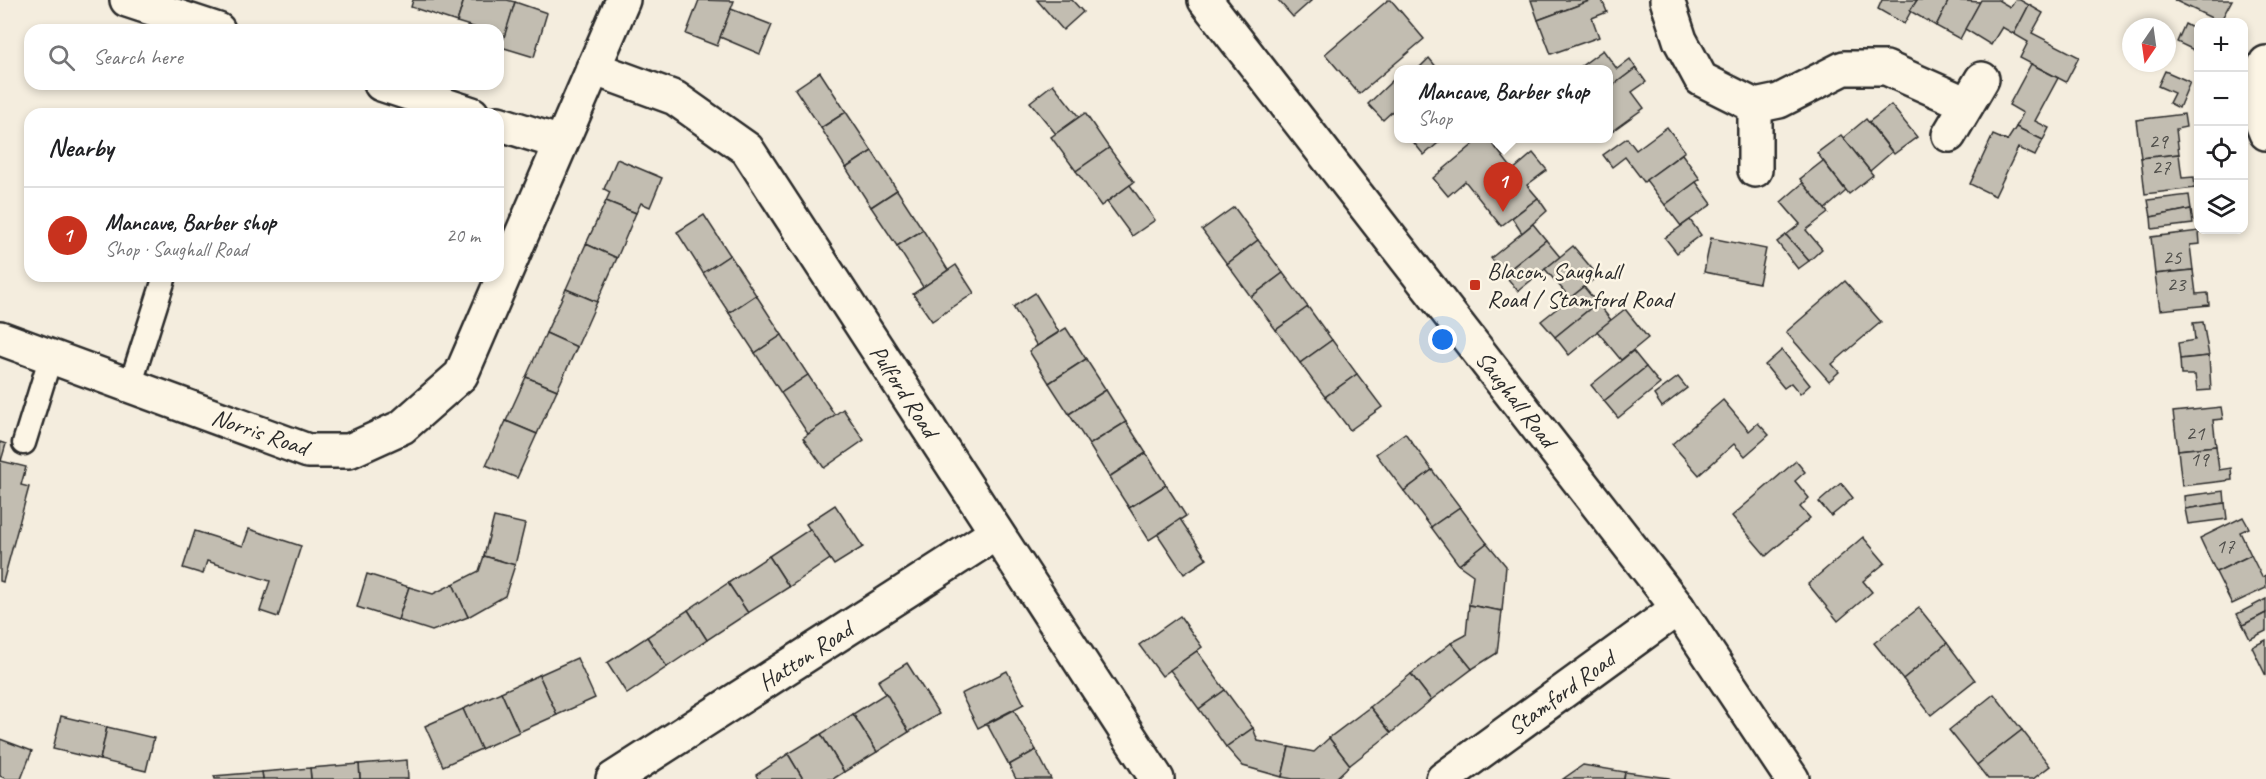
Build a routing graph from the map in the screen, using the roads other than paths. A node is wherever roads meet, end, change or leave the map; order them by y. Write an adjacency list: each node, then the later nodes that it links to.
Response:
1 (127, 0): 5 (street)
2 (623, 0): 7 (street, Norris Road)
3 (1205, 0): 24 (street, Saughall Road)
4 (1668, 0): 9 (street)
5 (200, 24)
6 (2266, 63): 12 (street)
7 (593, 68): 14 (street, Norris Road); 23 (street, Pulford Road)
8 (399, 90): 10 (street)
9 (1755, 106): 13 (street); 15 (street)
10 (454, 108)
11 (504, 125): 14 (street)
12 (2266, 133)
13 (1949, 135)
14 (561, 144): 16 (street, Norris Road)
15 (1755, 170)
16 (504, 276)
17 (163, 282): 21 (lane)
18 (501, 282): 21 (street, Norris Road)
19 (0, 338): 20 (street, Norris Road)
20 (51, 356): 21 (street, Norris Road); 22 (lane)
21 (130, 386)
22 (24, 442)
23 (996, 533): 25 (street, Hatton Road); 26 (street, Pulford Road)
24 (1678, 608): 27 (street, Stamford Road); 28 (street, Saughall Road)
25 (613, 779)
26 (1157, 779)
27 (1443, 779)
28 (1792, 779)

